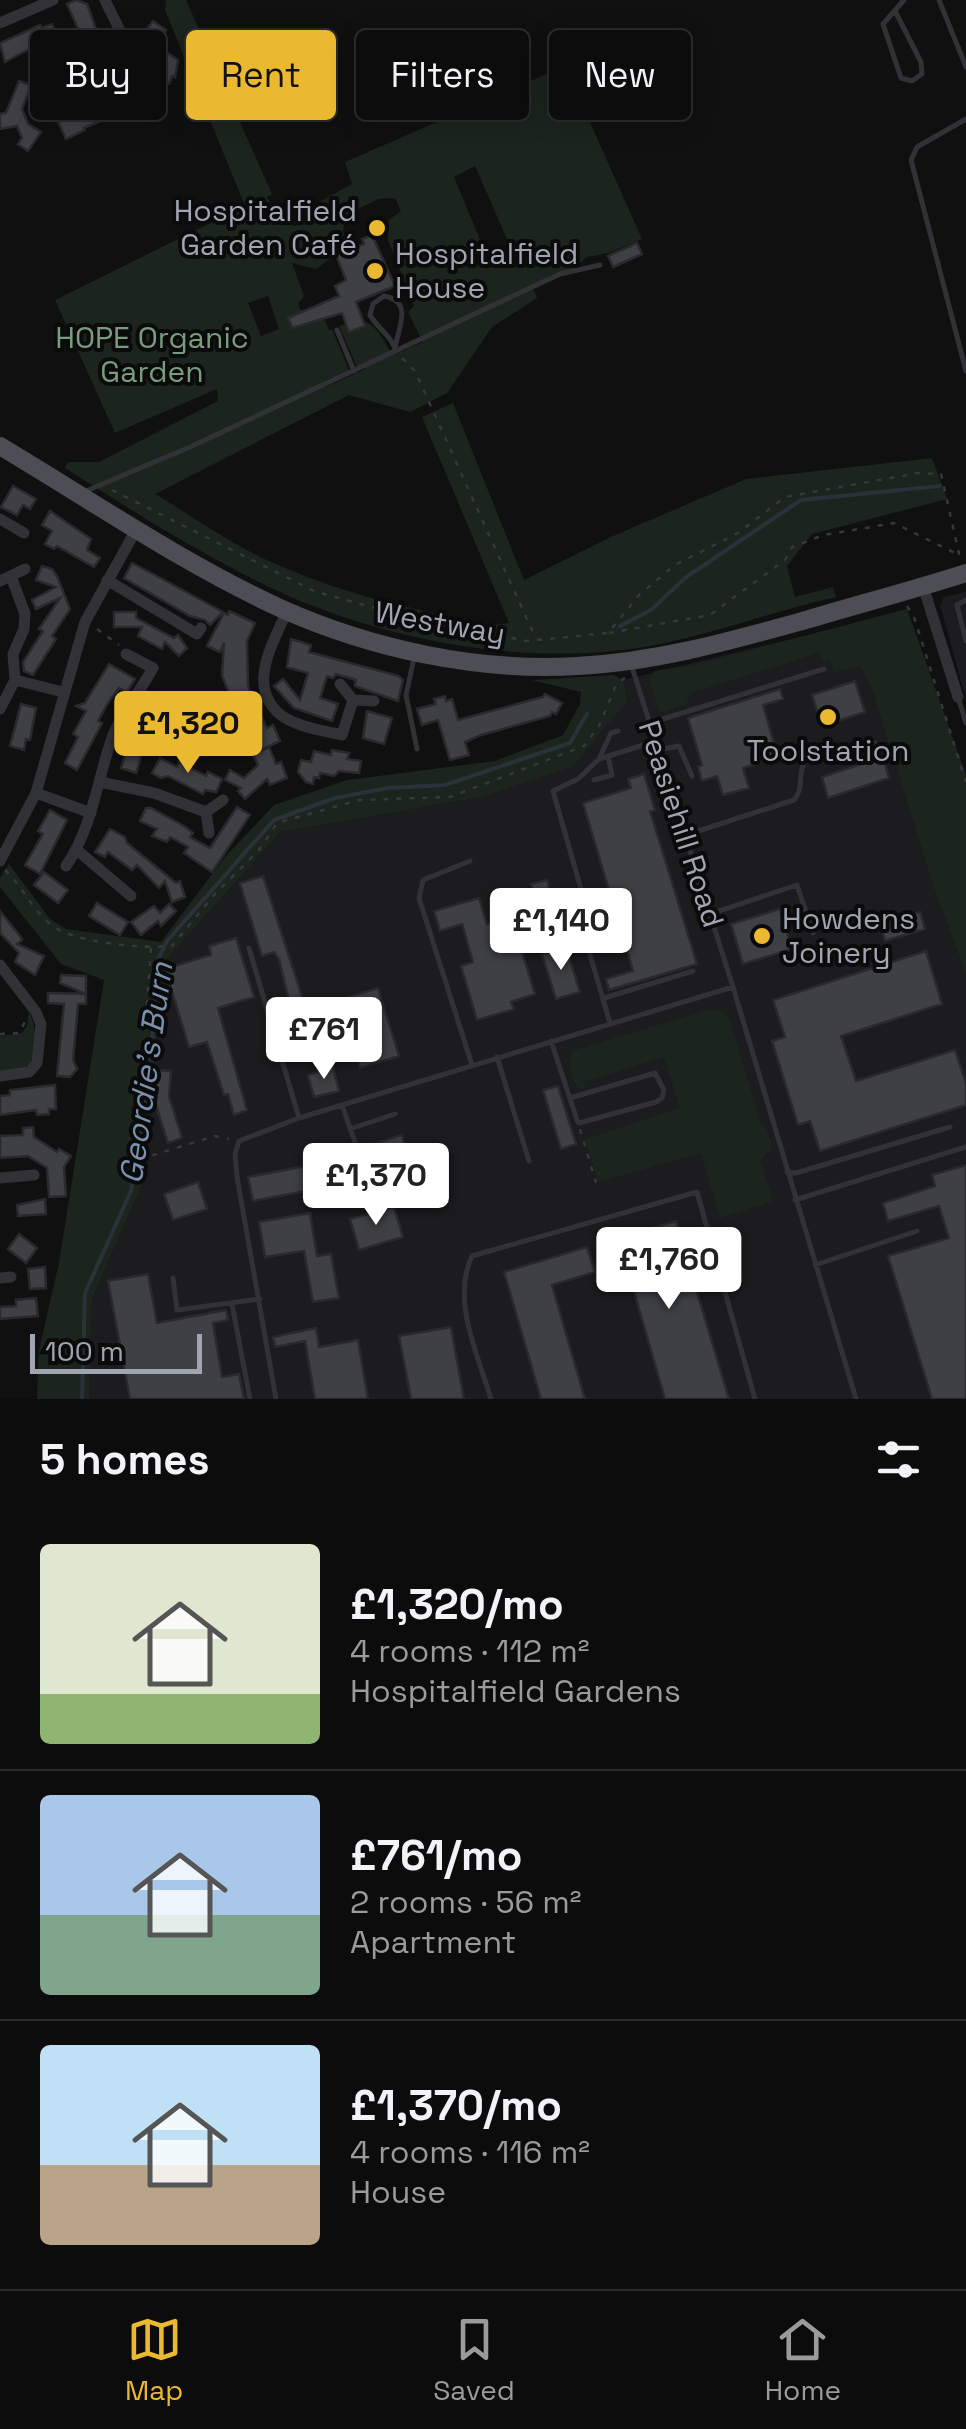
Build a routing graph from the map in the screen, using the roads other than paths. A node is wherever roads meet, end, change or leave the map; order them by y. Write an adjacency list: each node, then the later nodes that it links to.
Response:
1 (53, 0): 6 (street)
2 (105, 0): 7 (street)
3 (904, 0): 5 (lane)
4 (939, 0): 8 (lane)
5 (895, 12): 5 (lane)
6 (0, 24)
7 (119, 30)
8 (966, 67)
9 (966, 118): 14 (lane)
10 (600, 265): 12 (lane)
11 (337, 330): 13 (lane)
12 (395, 349): 12 (lane); 13 (lane)
13 (354, 371): 16 (lane)
14 (966, 371)
15 (0, 446): 16 (main road, Westway)
16 (80, 494): 18 (main road, Westway)
17 (0, 519): 19 (street)
18 (137, 528): 23 (street); 26 (main road, Westway)
19 (24, 533)
20 (962, 564): 24 (main road, Westway)
21 (25, 569): 22 (street)
22 (6, 579): 33 (street)
23 (106, 580): 27 (street); 35 (street)
24 (923, 586): 31 (main road, Westway); 37 (street)
25 (966, 600): 28 (lane)
26 (287, 611): 29 (main road, Westway); 38 (street)
27 (200, 628)
28 (966, 642)
29 (415, 650): 31 (main road, Westway); 47 (lane)
30 (126, 654): 36 (street)
31 (632, 666): 42 (lane, Peasiehill Road)
32 (824, 668): 42 (lane)
33 (16, 680): 35 (street); 41 (street)
34 (340, 684): 38 (street)
35 (63, 692): 54 (street)
36 (138, 694): 40 (street); 53 (street)
37 (958, 697): 43 (lane)
38 (353, 700): 39 (street)
39 (374, 701)
40 (216, 707)
41 (0, 708)
42 (650, 723): 45 (lane, Peasiehill Road)
43 (966, 724)
44 (618, 730): 50 (lane)
45 (656, 742): 48 (lane, Peasiehill Road); 49 (lane)
46 (874, 743): 59 (lane)
47 (417, 749)
48 (658, 750): 51 (lane); 59 (lane, Peasiehill Road)
49 (608, 756): 50 (lane); 52 (lane)
50 (599, 758): 71 (lane)
51 (692, 776)
52 (594, 780)
53 (100, 782): 56 (street); 57 (street)
54 (36, 793): 57 (street); 62 (street)
55 (223, 800): 56 (street)
56 (206, 812): 58 (street)
57 (91, 813): 60 (street)
58 (209, 833)
59 (685, 835): 65 (lane, Peasiehill Road)
60 (77, 850): 63 (street); 64 (street)
61 (470, 860): 75 (lane)
62 (0, 863)
63 (66, 866)
64 (131, 896)
65 (710, 914): 66 (lane); 70 (lane, Peasiehill Road)
66 (813, 932)
67 (249, 948): 80 (lane)
68 (0, 965): 76 (street)
69 (693, 971): 71 (lane)
70 (733, 986): 72 (lane); 85 (lane, Peasiehill Road)
71 (604, 998): 72 (lane)
72 (610, 1023): 73 (lane)
73 (551, 1041): 74 (lane); 77 (lane)
74 (497, 1057): 75 (lane); 84 (lane)
75 (472, 1065): 78 (lane)
76 (0, 1076)
77 (570, 1098): 77 (lane)
78 (342, 1105): 80 (lane); 82 (lane)
79 (395, 1114): 82 (lane)
80 (300, 1118): 93 (lane)
81 (950, 1127): 85 (lane)
82 (350, 1129): 88 (lane)
83 (966, 1147): 89 (lane)
84 (529, 1161)
85 (786, 1172): 89 (lane, Peasiehill Road)
86 (34, 1175): 87 (street)
87 (0, 1178)
88 (420, 1193)
89 (795, 1200): 91 (lane, Peasiehill Road)
90 (917, 1231): 91 (lane)
91 (815, 1265): 99 (lane, Peasiehill Road)
92 (173, 1278): 94 (lane)
93 (260, 1299): 94 (lane); 96 (lane)
94 (232, 1304): 95 (lane)
95 (250, 1399)
96 (276, 1399)
97 (490, 1399): 98 (lane)
98 (755, 1399)
99 (856, 1399)

